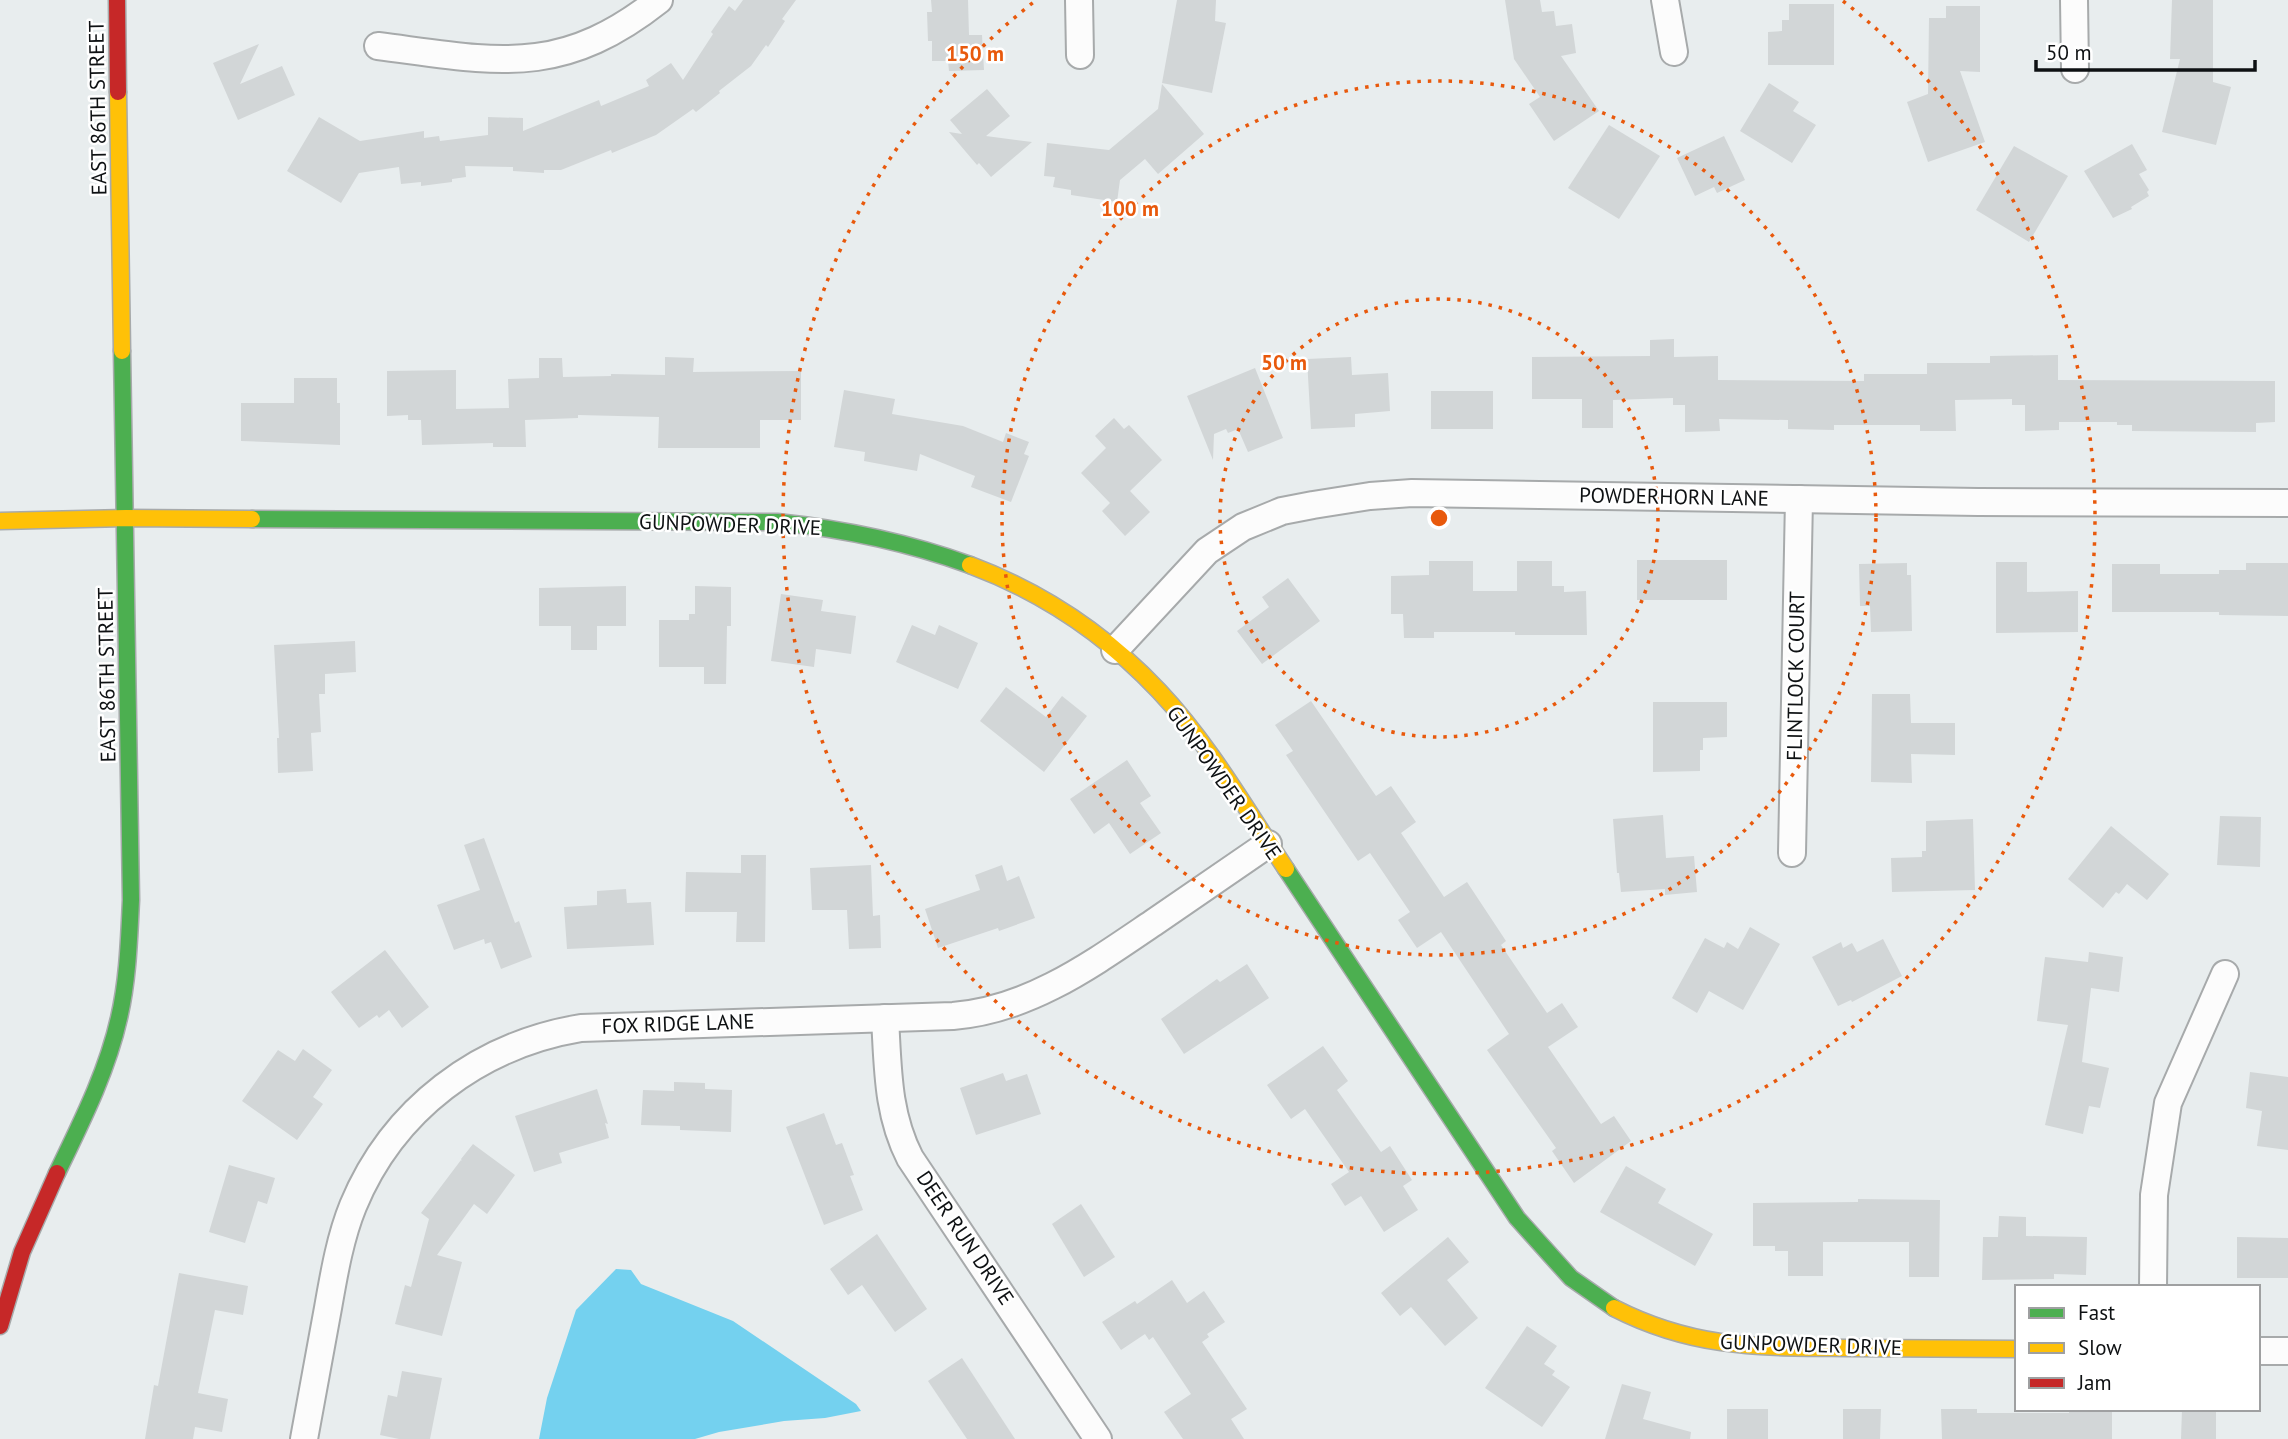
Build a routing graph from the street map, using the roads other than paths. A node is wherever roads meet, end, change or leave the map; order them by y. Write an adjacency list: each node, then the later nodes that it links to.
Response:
1 (117, 0): 12 (street, EAST 86TH STREET)
2 (659, 0): 6 (street)
3 (1079, 0): 8 (street)
4 (1665, 0): 7 (street)
5 (2074, 0): 9 (street)
6 (377, 46)
7 (1675, 52)
8 (1080, 55)
9 (2075, 69)
10 (1799, 499): 11 (street, POWDERHORN LANE); 14 (street, POWDERHORN LANE); 16 (street, FLINTLOCK COURT)
11 (2288, 503)
12 (125, 518): 13 (street, GUNPOWDER DRIVE); 14 (street, GUNPOWDER DRIVE); 20 (street, EAST 86TH STREET)
13 (0, 521)
14 (1115, 650): 15 (street, GUNPOWDER DRIVE)
15 (1268, 844): 18 (street, FOX RIDGE LANE); 21 (street, GUNPOWDER DRIVE)
16 (1793, 853)
17 (2225, 974): 19 (street)
18 (886, 1018): 24 (street, FOX RIDGE LANE); 25 (street, DEER RUN DRIVE)
19 (2153, 1285)
20 (0, 1326)
21 (2015, 1349)
22 (2260, 1351): 23 (street)
23 (2288, 1351)
24 (304, 1439)
25 (1098, 1439)

